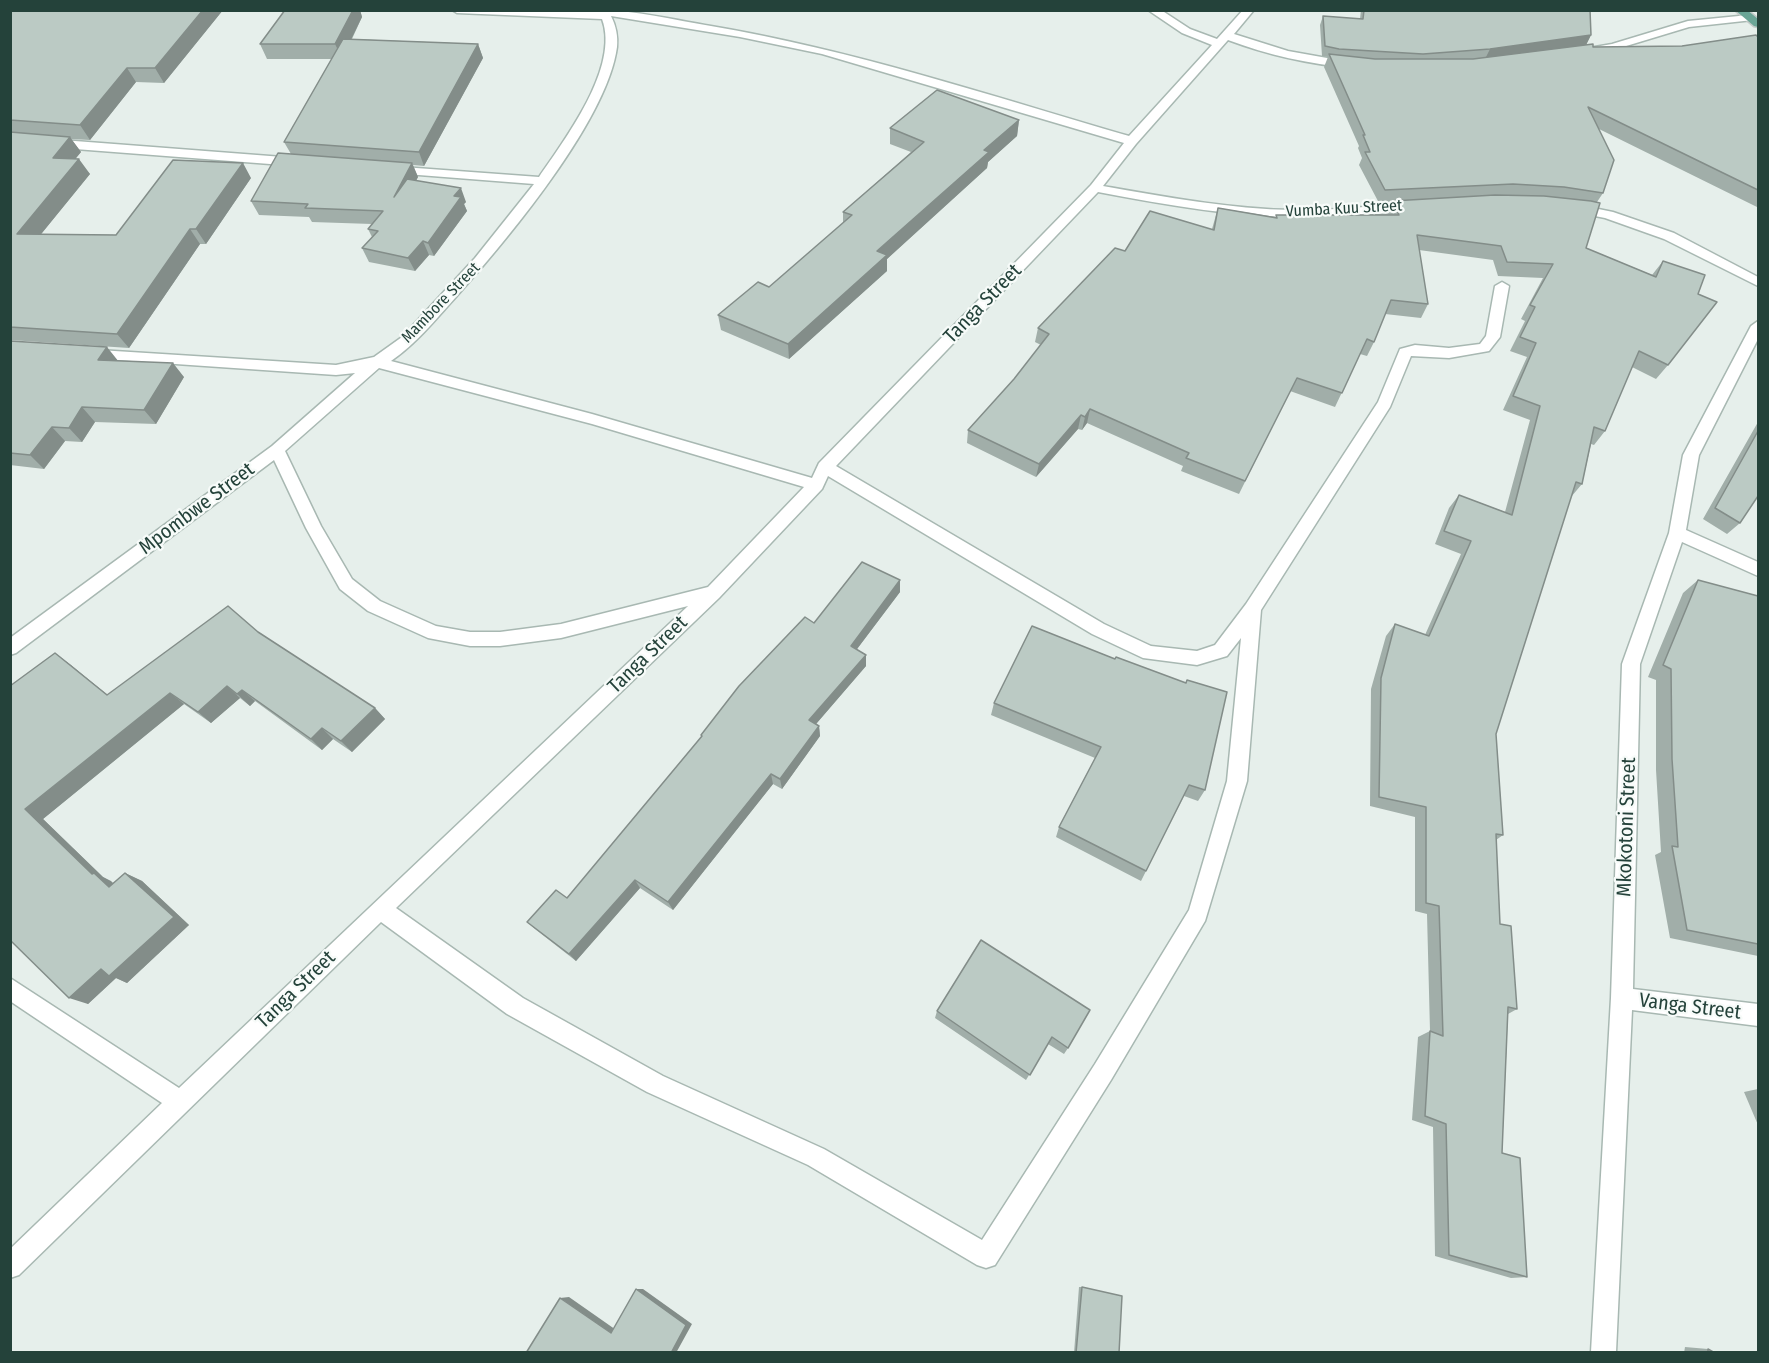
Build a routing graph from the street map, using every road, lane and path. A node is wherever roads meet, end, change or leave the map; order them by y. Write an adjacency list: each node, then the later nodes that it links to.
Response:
1 (457, 10): 4 (street)
2 (1153, 10): 6 (street)
3 (1249, 10): 6 (street, Tanga Street)
4 (604, 12): 10 (street); 13 (street, Mambore Street)
5 (1749, 17): 7 (street)
6 (1222, 39): 8 (street); 10 (street, Tanga Street)
7 (1578, 52)
8 (1367, 66)
9 (10, 140): 11 (street)
10 (1132, 141): 14 (street, Tanga Street)
11 (309, 163)
12 (380, 168): 13 (street)
13 (543, 181): 21 (street, Mambore Street)
14 (1095, 188): 15 (street, Vumba Kuu Street); 23 (street, Tanga Street)
15 (1426, 205)
16 (1561, 206): 17 (street)
17 (1758, 282)
18 (1502, 285): 28 (street)
19 (1758, 326): 25 (street, Mkokotoni Street)
20 (69, 351): 21 (street, Mambore Street)
21 (376, 362): 22 (street, Mpombwe Street); 24 (street)
22 (277, 450): 27 (street); 29 (street, Mpombwe Street)
23 (825, 467): 24 (street, Tanga Street); 28 (street)
24 (816, 485): 27 (street, Tanga Street)
25 (1677, 533): 26 (street); 32 (street, Mkokotoni Street)
26 (1758, 569)
27 (713, 593): 30 (street, Tanga Street)
28 (1252, 609): 30 (street)
29 (10, 648)
30 (380, 909): 34 (street, Tanga Street)
31 (10, 988): 34 (street)
32 (1622, 998): 33 (street, Vanga Street); 36 (street, Mkokotoni Street)
33 (1758, 1015)
34 (180, 1102): 35 (street, Tanga Street)
35 (10, 1266)
36 (1603, 1353)

